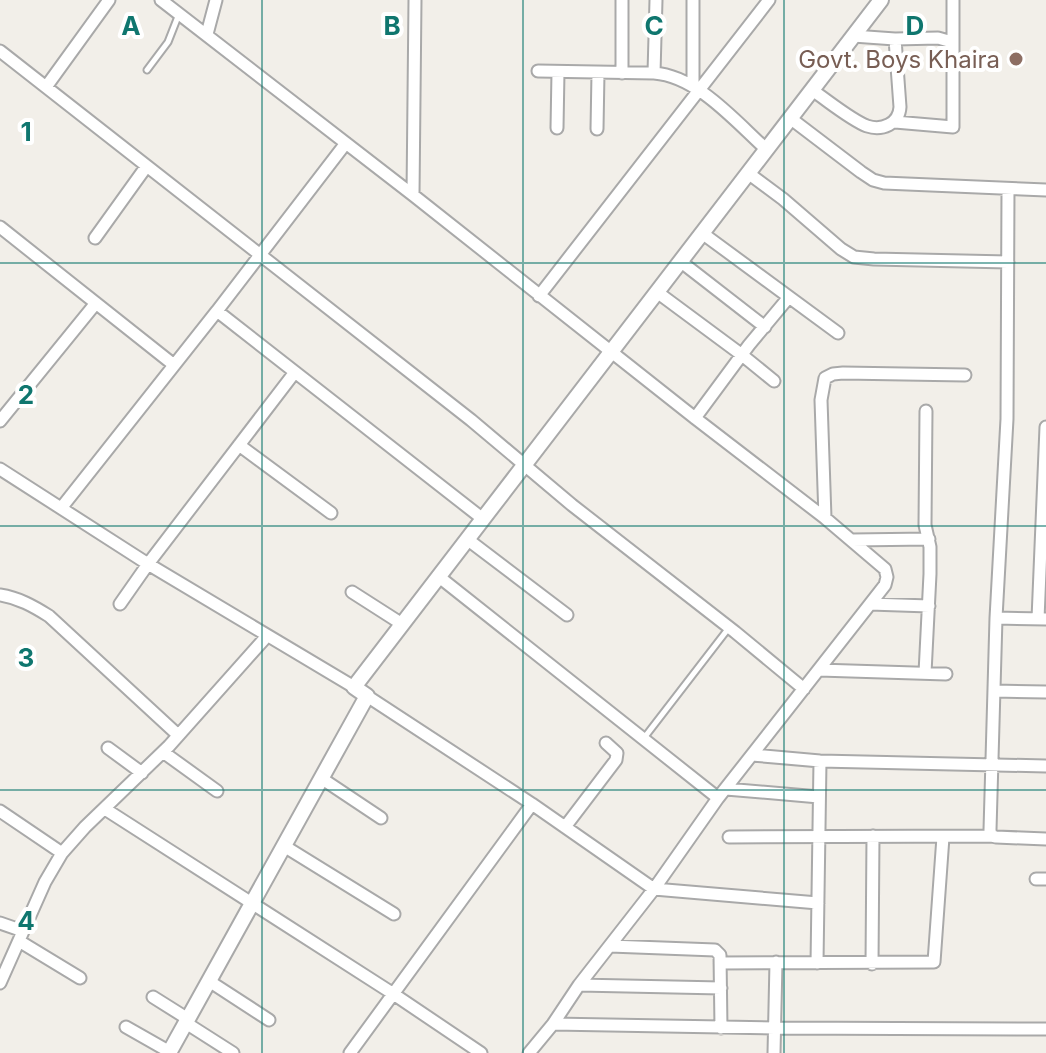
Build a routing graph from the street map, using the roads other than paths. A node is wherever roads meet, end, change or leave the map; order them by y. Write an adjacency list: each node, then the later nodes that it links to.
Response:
1 (109, 0): 22 (street)
2 (216, 0): 11 (street)
3 (415, 0): 35 (street)
4 (622, 0): 20 (street)
5 (656, 0): 21 (street)
6 (693, 0): 23 (street)
7 (769, 0): 23 (street)
8 (881, 0): 12 (street)
9 (953, 0): 14 (street)
10 (171, 5): 11 (street); 16 (lane)
11 (207, 34): 29 (street)
12 (853, 36): 13 (street); 24 (street)
13 (895, 39): 14 (street); 26 (street)
14 (952, 42): 26 (street)
15 (0, 51): 22 (street)
16 (147, 70)
17 (538, 71): 18 (street)
18 (558, 72): 19 (street); 27 (street)
19 (598, 73): 20 (street); 28 (street)
20 (622, 73): 21 (street)
21 (654, 73): 23 (street)
22 (46, 87): 31 (street)
23 (696, 88): 30 (street); 43 (street)
24 (812, 90): 25 (street); 26 (street)
25 (790, 118): 30 (street); 33 (street)
26 (895, 122)
27 (557, 128)
28 (597, 129)
29 (346, 143): 35 (street); 39 (street)
30 (766, 149): 32 (street)
31 (146, 167): 38 (street); 39 (street)
32 (748, 173): 37 (street); 41 (street)
33 (1008, 189): 34 (street); 41 (street)
34 (1046, 190)
35 (413, 195): 43 (street)
36 (0, 227): 45 (street)
37 (702, 233): 40 (street); 44 (street)
38 (95, 238)
39 (260, 255): 46 (street); 60 (street)
40 (680, 261): 42 (street); 47 (street)
41 (1008, 262): 78 (street)
42 (657, 292): 49 (street); 50 (street)
43 (539, 296): 49 (street)
44 (789, 297): 47 (street); 48 (street)
45 (96, 303): 51 (street); 57 (street)
46 (217, 311): 51 (street); 52 (street)
47 (765, 327): 50 (street)
48 (838, 333)
49 (610, 352): 56 (street); 60 (street)
50 (742, 355): 54 (street); 56 (street)
51 (174, 365): 63 (street)
52 (295, 372): 59 (street); 66 (street)
53 (965, 375): 65 (street)
54 (774, 381)
55 (926, 411): 68 (street)
56 (695, 418): 65 (street)
57 (0, 421)
58 (1046, 427): 62 (street)
59 (239, 445): 64 (street); 70 (street)
60 (525, 464): 66 (street); 81 (street)
61 (0, 469): 63 (street)
62 (1044, 506): 79 (street)
63 (62, 507): 70 (street)
64 (331, 513)
65 (825, 518): 69 (street)
66 (483, 519): 67 (street)
67 (467, 539): 71 (street); 77 (street)
68 (929, 539): 69 (street); 76 (street)
69 (852, 540): 75 (street)
70 (148, 564): 74 (street); 82 (street)
71 (438, 576): 80 (street); 92 (street)
72 (352, 592): 80 (street)
73 (0, 595): 91 (street)
74 (120, 604)
75 (870, 604): 76 (street); 83 (street)
76 (929, 606): 84 (street)
77 (567, 615)
78 (996, 618): 79 (street); 88 (street)
79 (1042, 619)
80 (402, 624): 86 (street)
81 (729, 627): 87 (street); 92 (lane)
82 (267, 636): 86 (street); 91 (street)
83 (819, 670): 84 (street); 87 (street)
84 (925, 673): 85 (street)
85 (946, 674)
86 (354, 687): 90 (street)
87 (804, 689): 96 (street)
88 (994, 691): 89 (street); 98 (street)
89 (1046, 692)
90 (367, 696): 101 (street); 105 (street)
91 (178, 735): 95 (street)
92 (643, 739): 103 (street)
93 (606, 743): 109 (street)
94 (108, 748): 100 (street)
95 (163, 752): 100 (street); 102 (street)
96 (752, 755): 97 (street); 103 (street)
97 (820, 761): 98 (street); 104 (street)
98 (991, 765): 99 (street); 112 (street)
99 (1046, 766)
100 (142, 773): 106 (street)
101 (321, 778): 108 (street); 116 (street)
102 (217, 791)
103 (722, 794): 104 (street); 118 (street)
104 (819, 797): 110 (street)
105 (532, 804): 109 (street); 134 (street)
106 (105, 809): 117 (street); 120 (street)
107 (0, 811): 117 (street)
108 (381, 818)
109 (565, 827): 118 (street)
110 (817, 836): 111 (street); 113 (street); 119 (street)
111 (873, 836): 114 (street); 128 (street)
112 (991, 836): 114 (street); 115 (street)
113 (729, 837)
114 (943, 837): 128 (street)
115 (1046, 839)
116 (284, 846): 120 (street); 121 (street)
117 (62, 853): 123 (street)
118 (654, 889): 119 (street); 124 (street)
119 (818, 903): 127 (street)
120 (251, 904): 130 (street); 134 (street)
121 (394, 914)
122 (0, 923): 123 (street)
123 (21, 936): 129 (street); 131 (street)
124 (610, 946): 126 (street); 132 (street)
125 (776, 962): 126 (street); 127 (street); 141 (street)
126 (720, 963): 133 (street)
127 (817, 963): 128 (street)
128 (872, 964)
129 (80, 978)
130 (209, 981): 136 (street); 137 (street)
131 (0, 983)
132 (579, 985): 133 (street); 138 (street)
133 (721, 988): 140 (street)
134 (392, 993): 145 (street); 146 (street)
135 (153, 997): 137 (street)
136 (269, 1020)
137 (187, 1021): 143 (street); 144 (street)
138 (553, 1024): 140 (street); 147 (street)
139 (126, 1027): 143 (street)
140 (721, 1028): 141 (street)
141 (775, 1028): 142 (street); 148 (street)
142 (1046, 1029)
143 (169, 1052)
144 (233, 1053)
145 (350, 1053)
146 (481, 1053)
147 (529, 1053)
148 (774, 1053)

